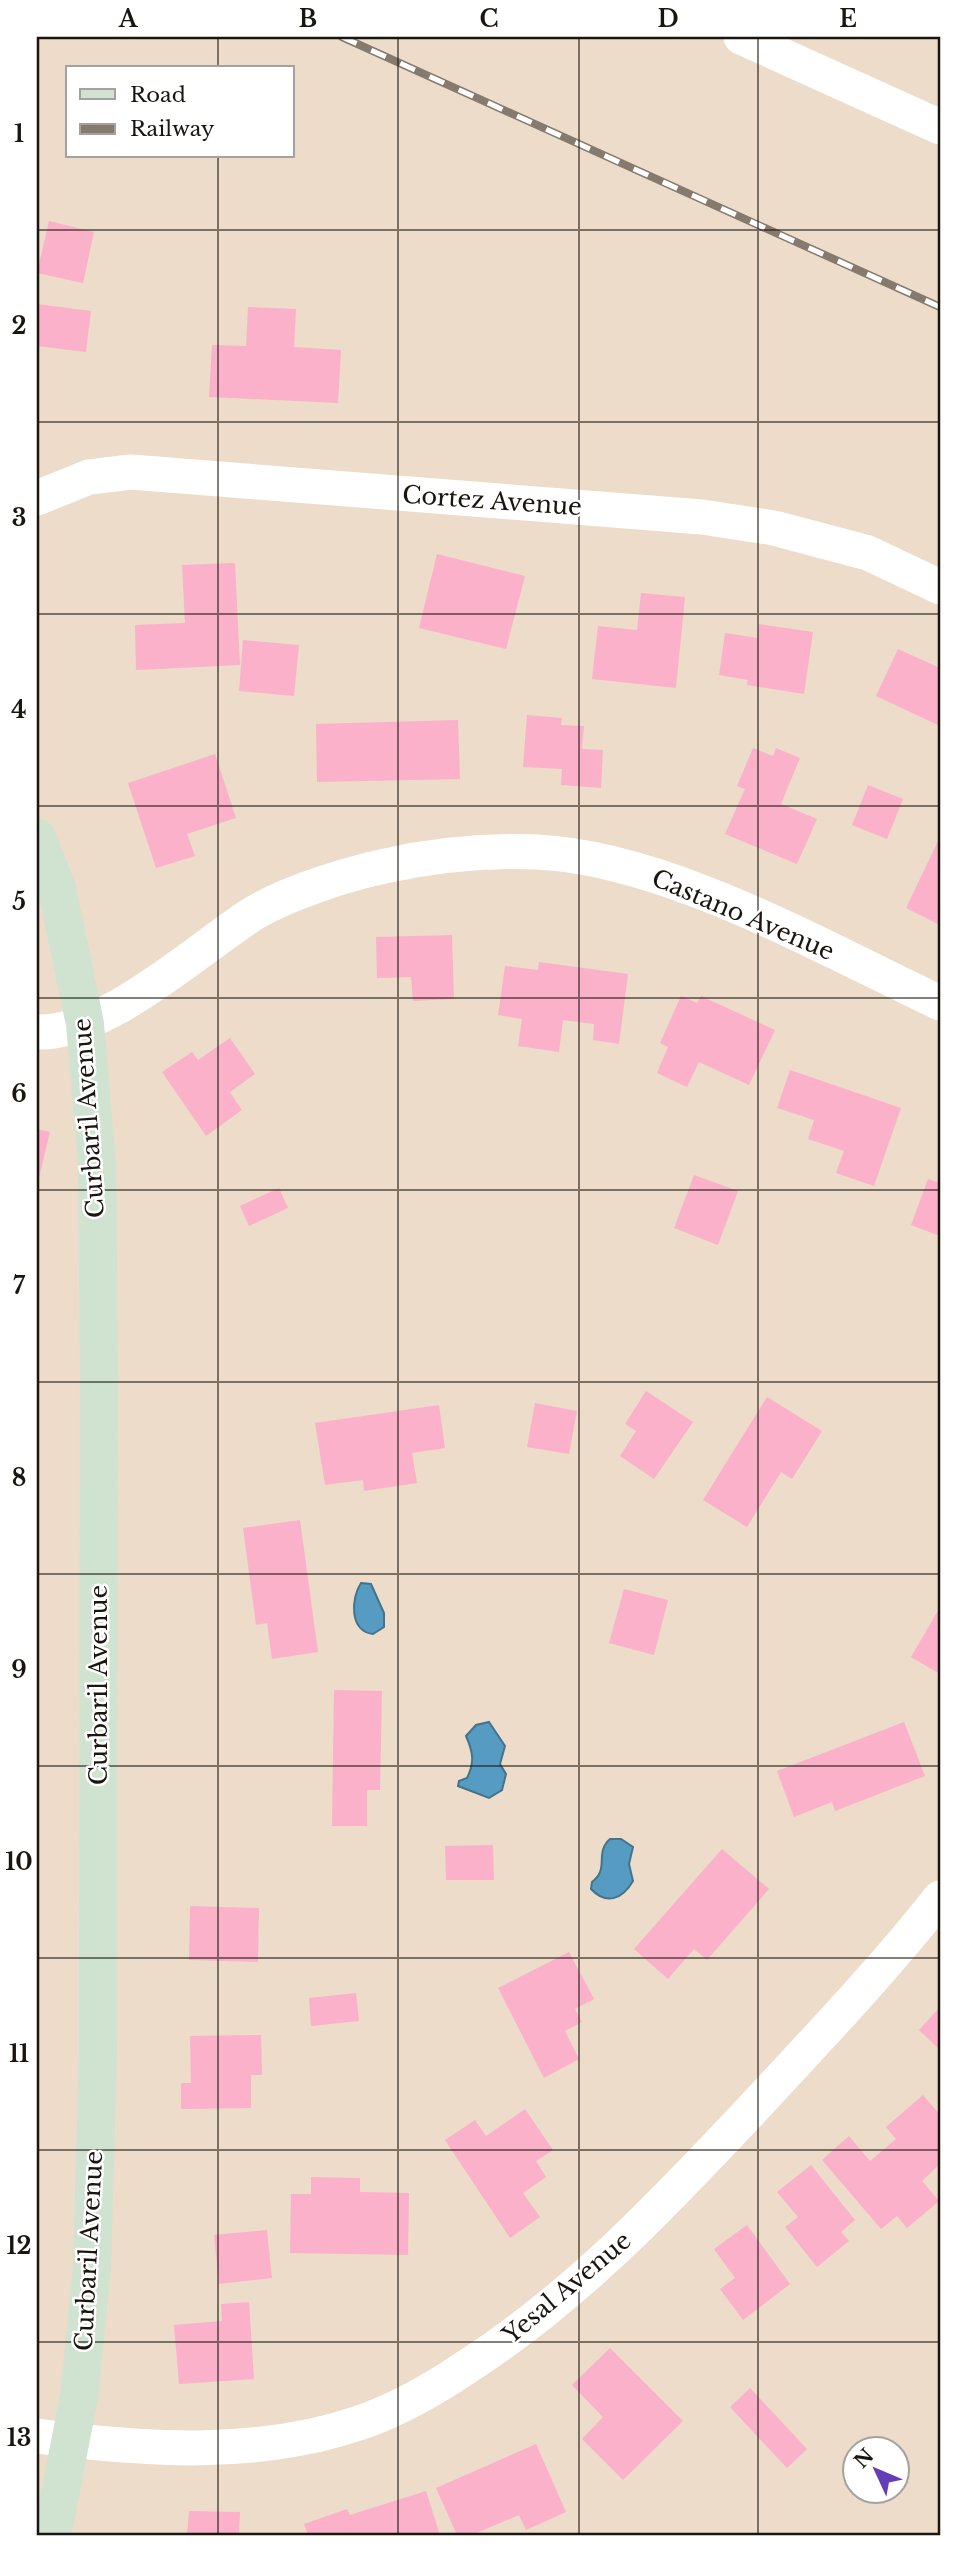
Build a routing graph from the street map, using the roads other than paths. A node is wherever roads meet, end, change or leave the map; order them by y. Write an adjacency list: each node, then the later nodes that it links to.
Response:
1 (741, 37): 2 (street)
2 (940, 127)
3 (37, 498): 4 (street, Cortez Avenue)
4 (940, 587)
5 (37, 838): 7 (street, Curbaril Avenue)
6 (940, 1003): 7 (street, Castano Avenue)
7 (85, 1024): 8 (street, Castano Avenue); 10 (street, Curbaril Avenue)
8 (37, 1032)
9 (940, 1898): 10 (street, Yesal Avenue)
10 (54, 2438): 11 (street, Curbaril Avenue)
11 (52, 2535)

